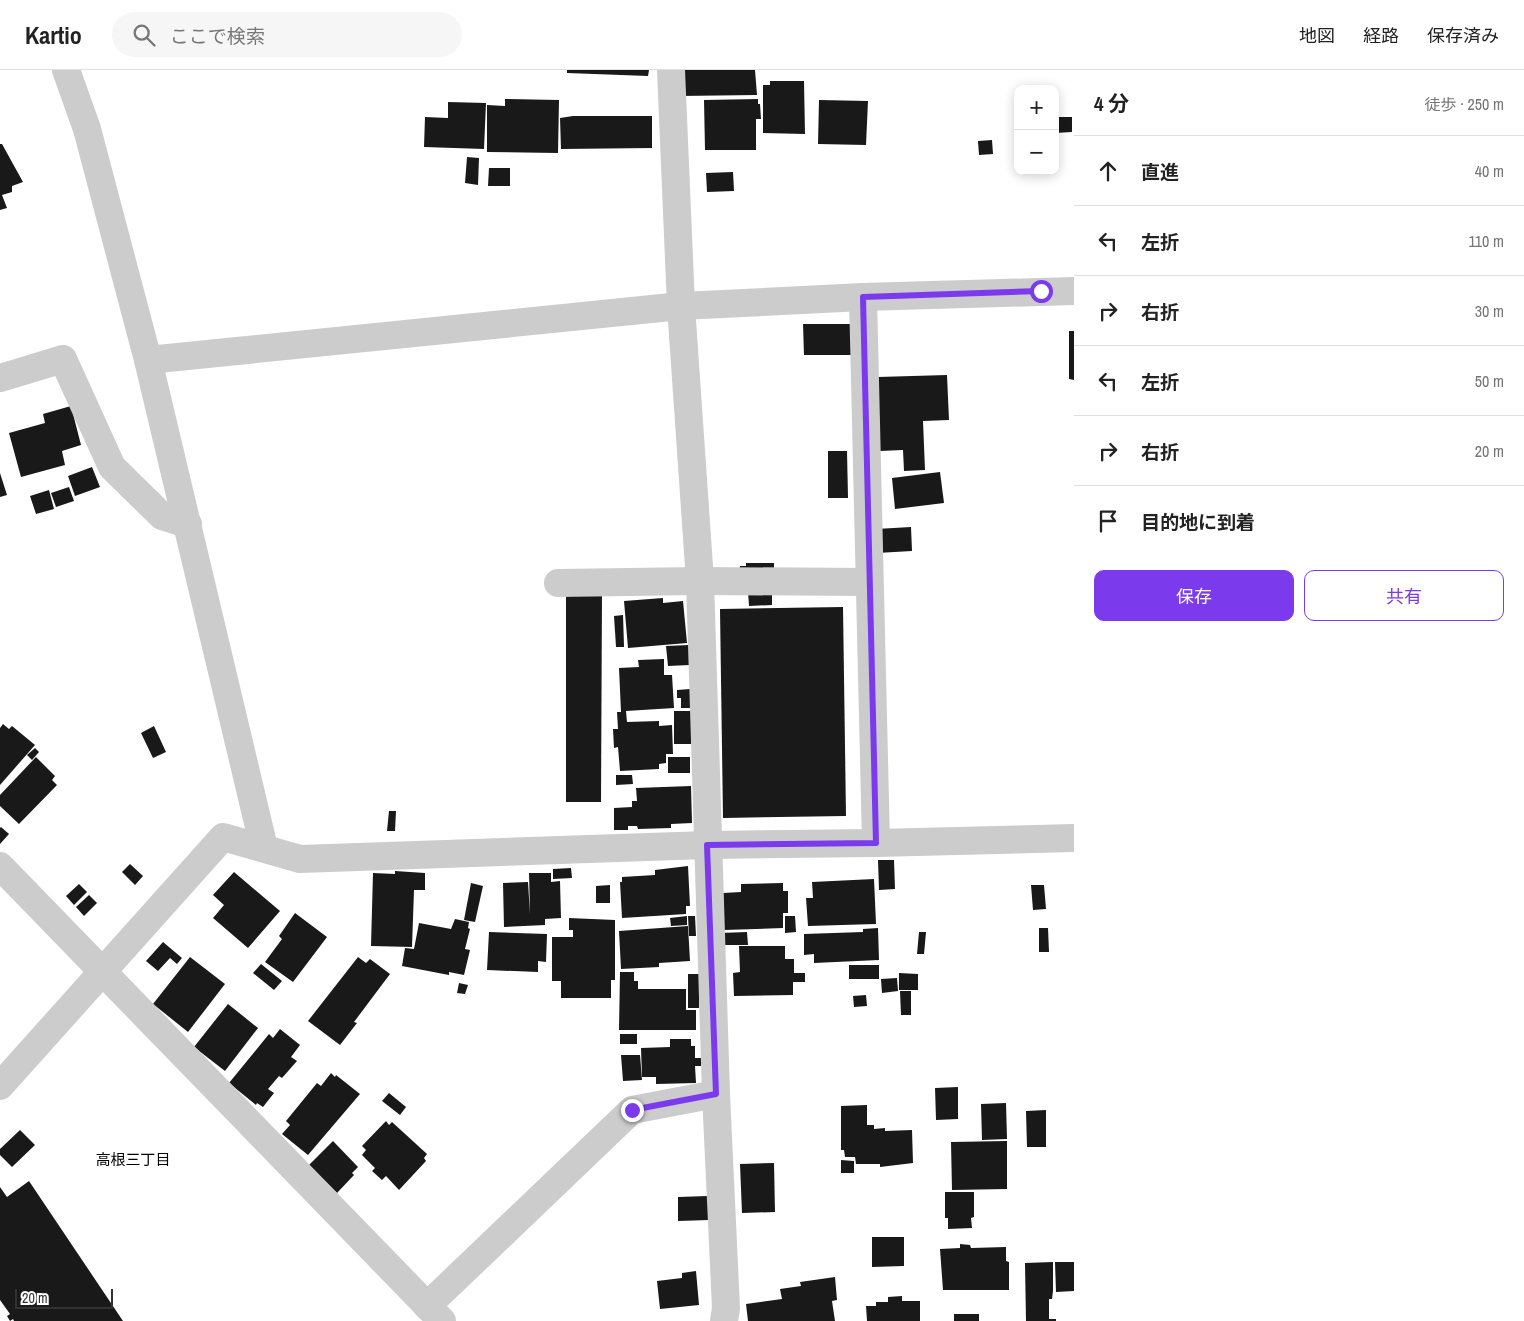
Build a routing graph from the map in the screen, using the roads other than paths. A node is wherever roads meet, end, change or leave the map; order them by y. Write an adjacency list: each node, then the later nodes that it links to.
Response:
1 (66, 70): 6 (street)
2 (671, 70): 5 (street)
3 (1074, 291): 4 (street)
4 (863, 297): 5 (street); 10 (street)
5 (681, 306): 6 (street); 9 (street)
6 (148, 360): 8 (street)
7 (0, 378): 8 (street)
8 (188, 524): 15 (street)
9 (700, 581): 10 (street); 11 (street); 14 (street)
10 (868, 582): 13 (street)
11 (558, 583)
12 (1074, 838): 13 (street)
13 (876, 843): 14 (street)
14 (707, 845): 15 (street); 19 (street)
15 (264, 848): 17 (street)
16 (0, 866): 17 (street)
17 (102, 971): 18 (street); 20 (street)
18 (0, 1086)
19 (716, 1094): 20 (street); 21 (street)
20 (435, 1314)
21 (724, 1321)

